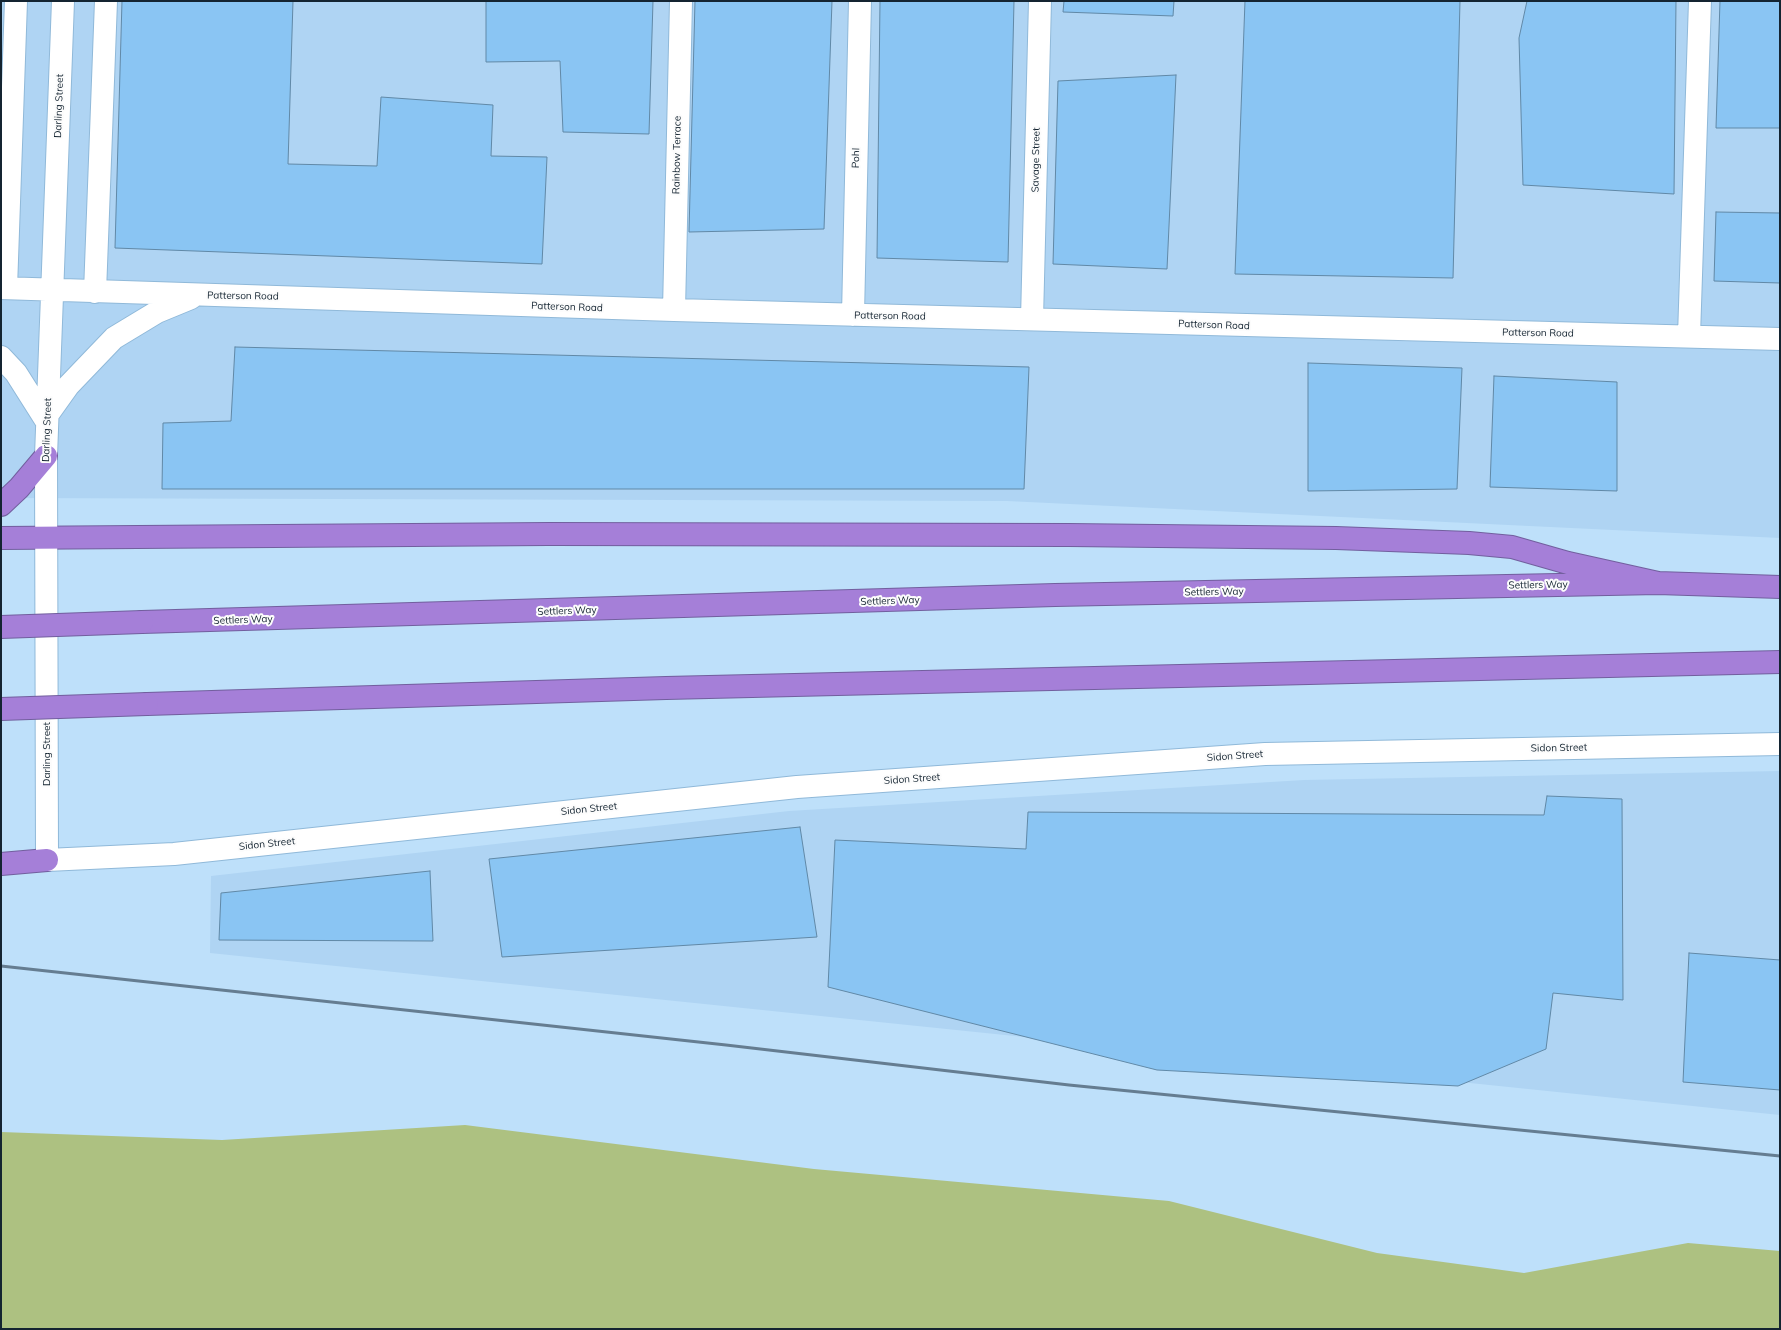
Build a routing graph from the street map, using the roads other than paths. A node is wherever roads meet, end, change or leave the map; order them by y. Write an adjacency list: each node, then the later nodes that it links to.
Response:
1 (16, 1): 8 (street)
2 (62, 1): 9 (street, Darling Street)
3 (106, 1): 10 (street)
4 (681, 1): 12 (street, Rainbow Terrace)
5 (860, 1): 13 (street, Pohl)
6 (1040, 1): 14 (street, Savage Street)
7 (1700, 1): 15 (street)
8 (4, 288): 9 (street, Patterson Road)
9 (53, 290): 10 (street, Patterson Road); 18 (street, Darling Street)
10 (95, 292): 11 (street, Patterson Road)
11 (197, 295): 12 (street, Patterson Road); 18 (street)
12 (674, 310): 13 (street, Patterson Road)
13 (853, 315): 14 (street, Patterson Road)
14 (1032, 319): 15 (street, Patterson Road)
15 (1689, 336): 16 (street, Patterson Road)
16 (1780, 339)
17 (1, 357): 18 (street)
18 (47, 418): 19 (street, Darling Street)
19 (46, 456): 20 (highway); 21 (street, Darling Street)
20 (1, 505)
21 (47, 537): 22 (highway); 23 (highway); 29 (street, Darling Street)
22 (1, 538)
23 (1658, 583): 24 (highway, Settlers Way); 25 (highway, Settlers Way, bridge)
24 (1780, 587)
25 (1, 627)
26 (1780, 662): 27 (highway, bridge)
27 (1, 709)
28 (1780, 744): 29 (street, Sidon Street)
29 (47, 860): 30 (highway)
30 (1, 864)

